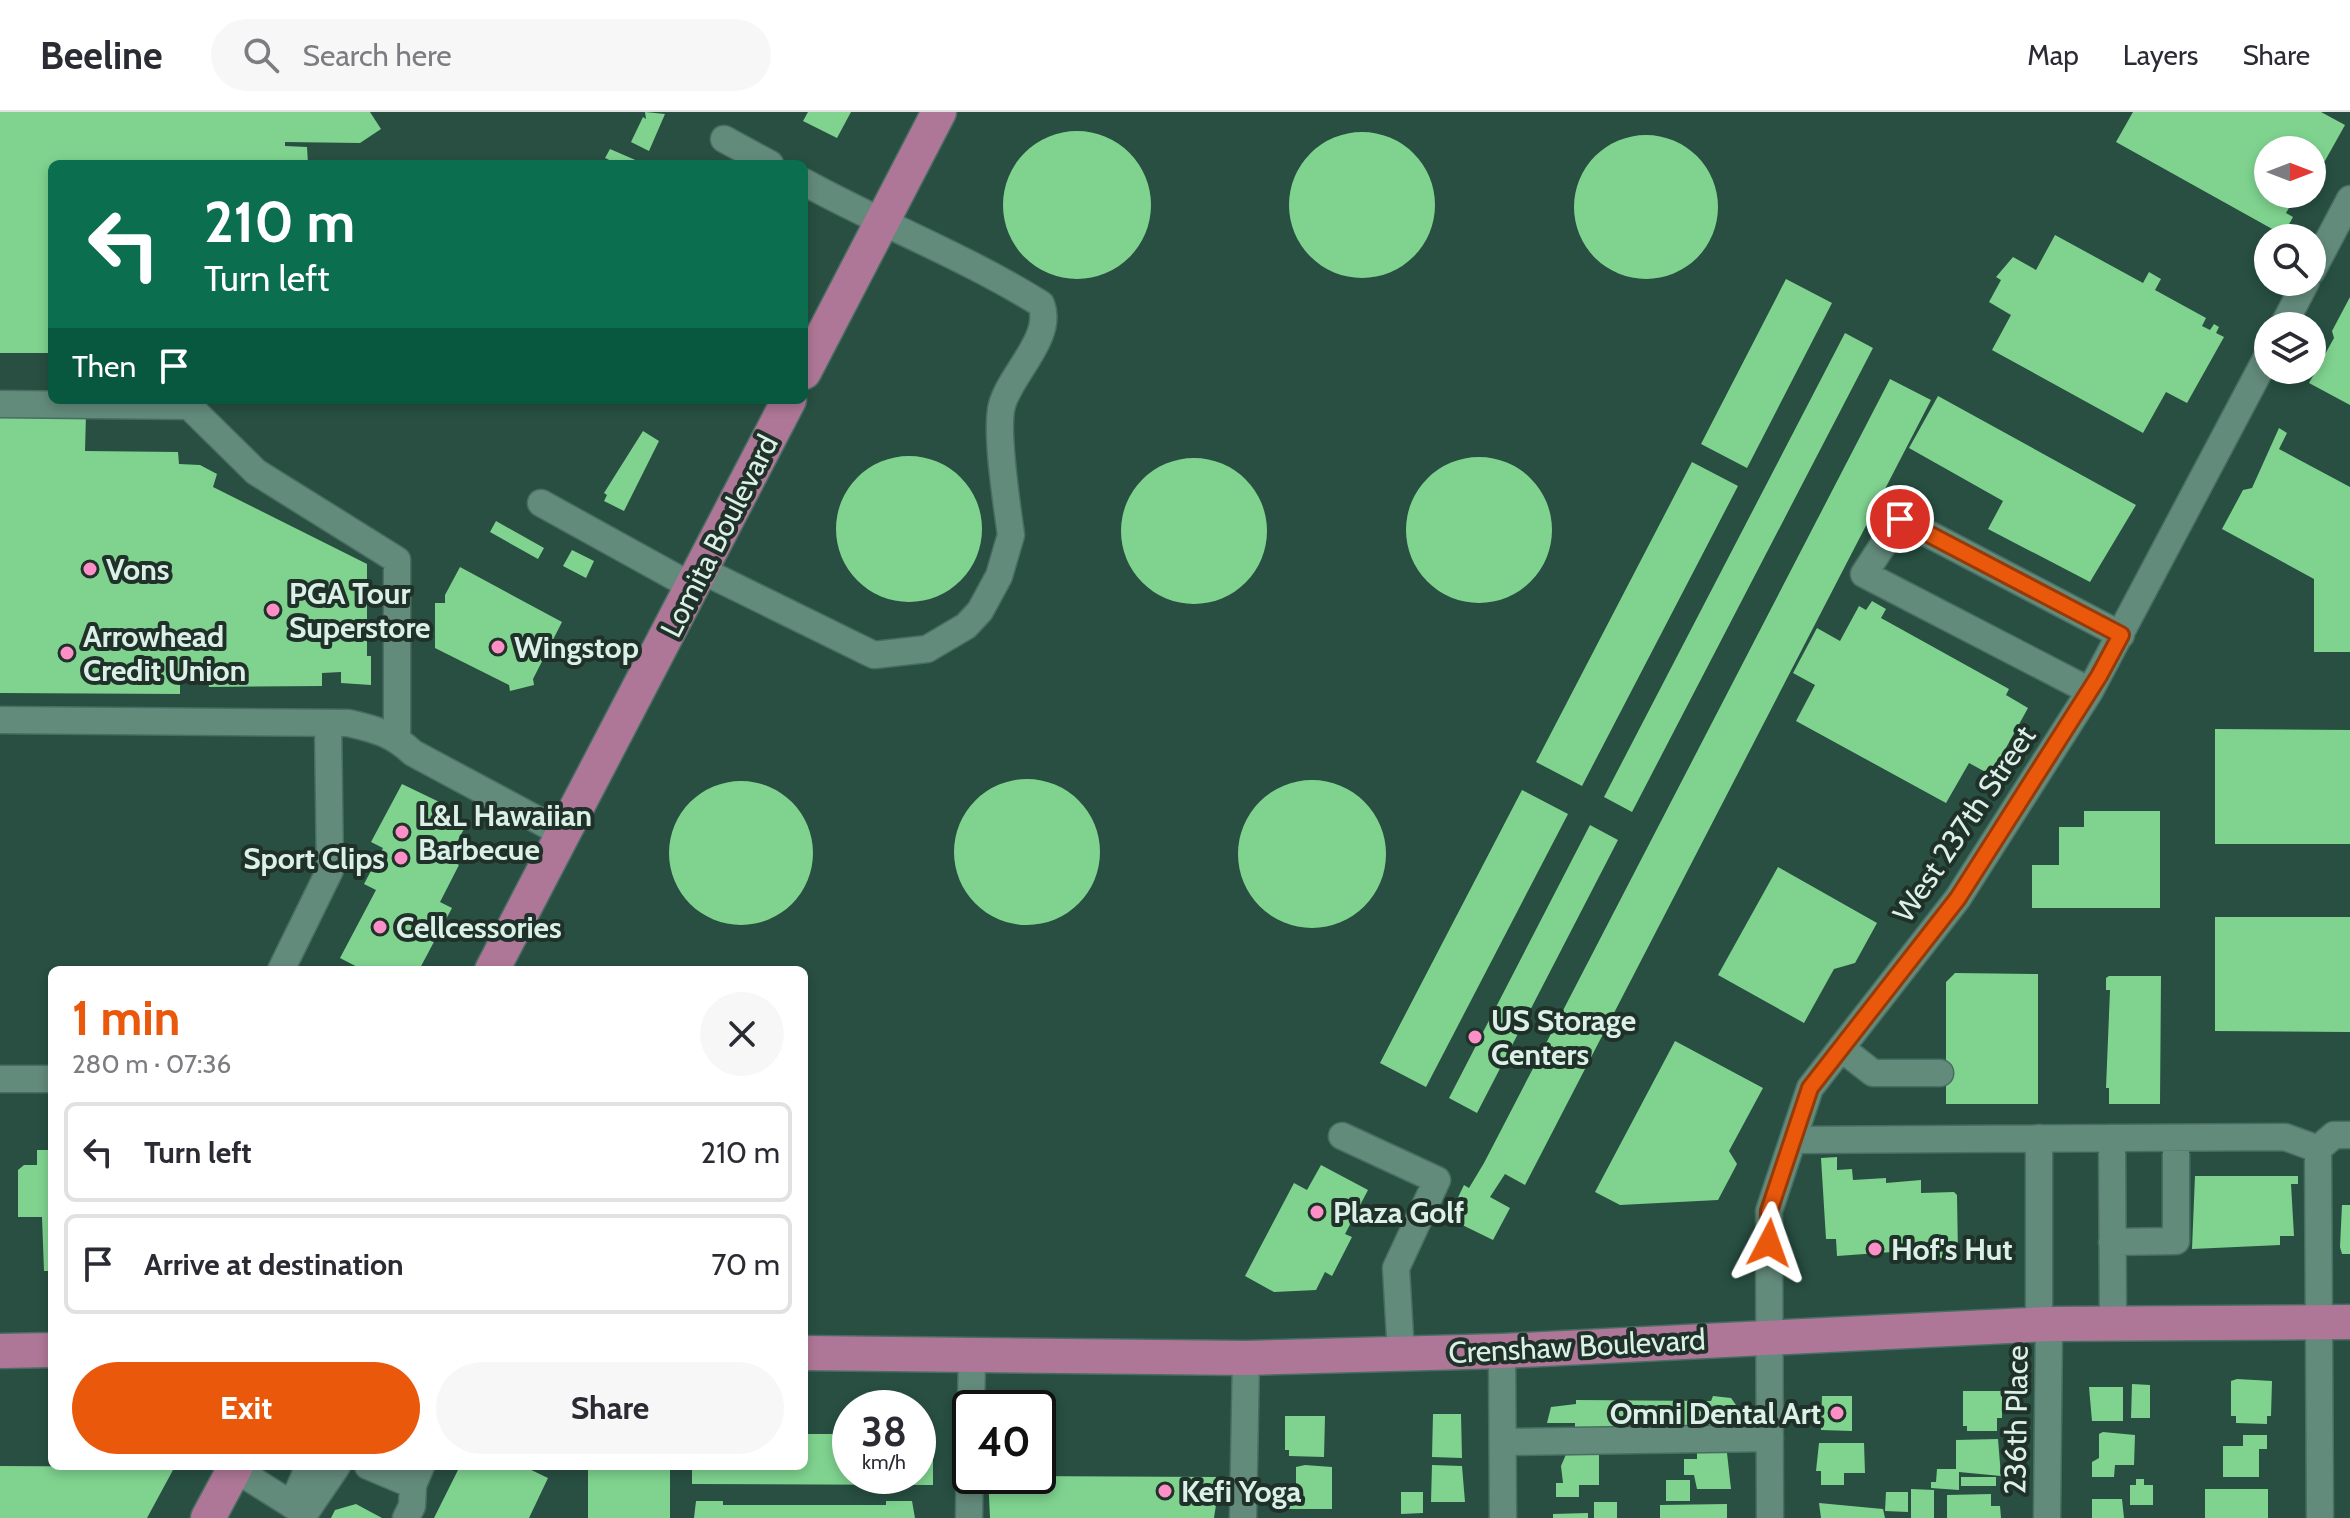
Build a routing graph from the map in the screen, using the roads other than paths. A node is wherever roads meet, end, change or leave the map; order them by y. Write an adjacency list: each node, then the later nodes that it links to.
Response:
1 (939, 112): 6 (main road)
2 (724, 139): 3 (street)
3 (763, 160)
4 (808, 184): 6 (street)
5 (2349, 205): 7 (street)
6 (881, 224): 8 (main road); 13 (street)
7 (2326, 246)
8 (808, 364)
9 (2254, 382): 14 (street, West 237th Street)
10 (0, 404): 18 (street)
11 (787, 404): 13 (main road, Lomita Boulevard)
12 (541, 503): 13 (street)
13 (697, 579): 19 (main road, Lomita Boulevard)
14 (2121, 635): 15 (street, West 237th Street); 15 (street)
15 (2090, 691): 22 (street, West 237th Street)
16 (0, 720): 17 (street)
17 (328, 723): 18 (street); 20 (street)
18 (397, 737): 19 (street)
19 (564, 834): 21 (main road, Lomita Boulevard)
20 (283, 966)
21 (494, 966)
22 (1841, 1048): 23 (street); 31 (street, West 237th Street)
23 (1940, 1073)
24 (0, 1079): 25 (street)
25 (48, 1079)
26 (2350, 1135): 32 (street)
27 (1342, 1136): 42 (street)
28 (2039, 1138): 29 (street); 31 (street); 36 (street, 236th Place)
29 (2112, 1138): 30 (street); 33 (street)
30 (2176, 1138): 32 (street); 33 (street)
31 (1793, 1140): 37 (street, West 237th Street)
32 (2318, 1149): 34 (street)
33 (2112, 1242): 35 (street)
34 (2335, 1322): 35 (main road, Crenshaw Boulevard); 63 (street)
35 (2113, 1323): 36 (main road, Crenshaw Boulevard)
36 (2044, 1324): 37 (main road, Crenshaw Boulevard); 62 (street, 236th Place)
37 (1770, 1336): 40 (main road, Crenshaw Boulevard); 46 (street, West 237th Street)
38 (48, 1350): 39 (main road)
39 (0, 1351)
40 (1502, 1351): 42 (main road, Crenshaw Boulevard); 47 (street)
41 (808, 1353): 43 (main road, Crenshaw Boulevard)
42 (1401, 1354): 44 (main road, Crenshaw Boulevard)
43 (972, 1355): 44 (main road, Crenshaw Boulevard); 45 (street)
44 (1246, 1358): 59 (street)
45 (971, 1390)
46 (1770, 1438): 47 (street); 61 (street, West 237th Street)
47 (1503, 1442): 60 (street)
48 (233, 1470): 56 (main road)
49 (239, 1470): 55 (street)
50 (308, 1470): 55 (street)
51 (334, 1470): 55 (street)
52 (388, 1470): 53 (street)
53 (417, 1476): 57 (street)
54 (969, 1494): 58 (street)
55 (297, 1512)
56 (208, 1518)
57 (406, 1518)
58 (969, 1518)
59 (1243, 1518)
60 (1503, 1518)
61 (1770, 1518)
62 (2047, 1518)
63 (2320, 1518)

